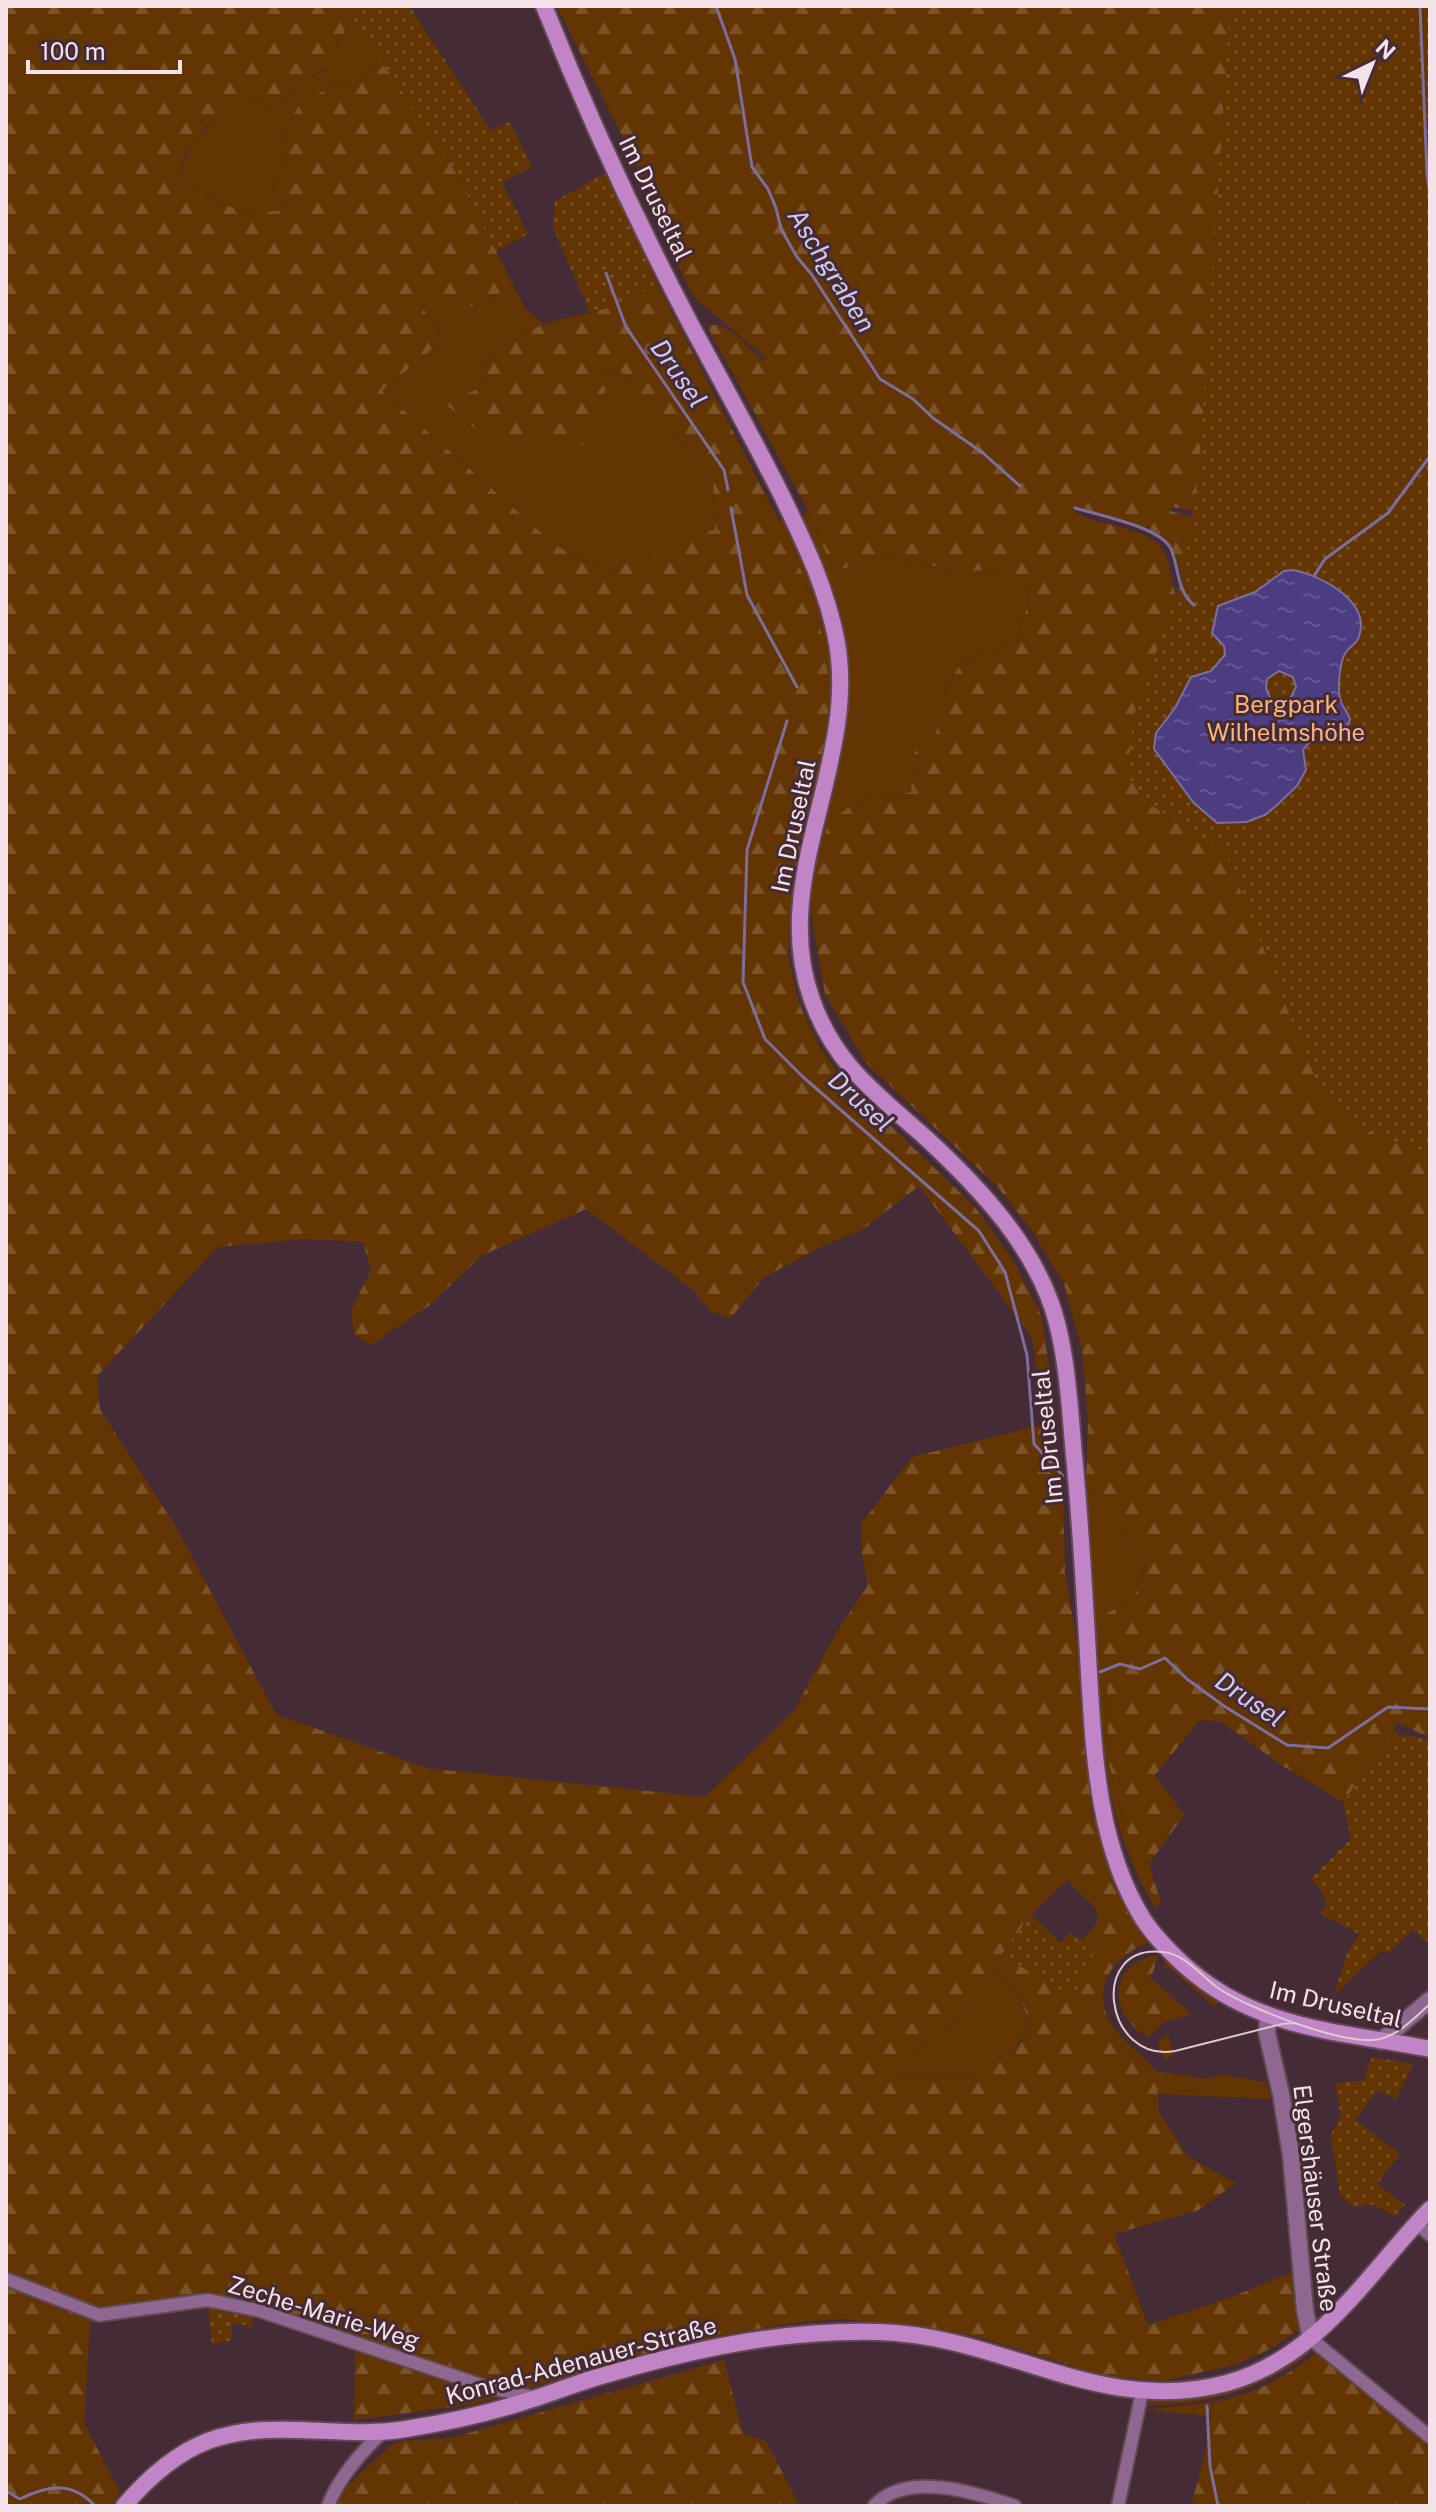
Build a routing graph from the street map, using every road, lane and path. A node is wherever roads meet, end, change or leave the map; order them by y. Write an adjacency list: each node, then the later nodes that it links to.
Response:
1 (544, 6): 3 (main road, Im Druseltal)
2 (1430, 2000): 4 (street)
3 (1268, 2017): 4 (main road, Im Druseltal); 10 (street, Elgershäuser Straße)
4 (1381, 2041): 5 (main road, Im Druseltal)
5 (1430, 2049)
6 (1430, 2209): 7 (main road, Konrad-Adenauer-Straße)
7 (1416, 2223): 8 (street); 10 (main road, Konrad-Adenauer-Straße)
8 (1430, 2235)
9 (6, 2279): 12 (street, Zeche-Marie-Weg)
10 (1311, 2339): 11 (main road, Konrad-Adenauer-Straße); 14 (street)
11 (1142, 2392): 12 (main road, Konrad-Adenauer-Straße); 19 (street)
12 (536, 2398): 13 (main road, Konrad-Adenauer-Straße)
13 (382, 2433): 15 (main road, Konrad-Adenauer-Straße); 16 (street)
14 (1430, 2437)
15 (124, 2506)
16 (328, 2506)
17 (874, 2506): 18 (street)
18 (1015, 2506)
19 (1118, 2506)

